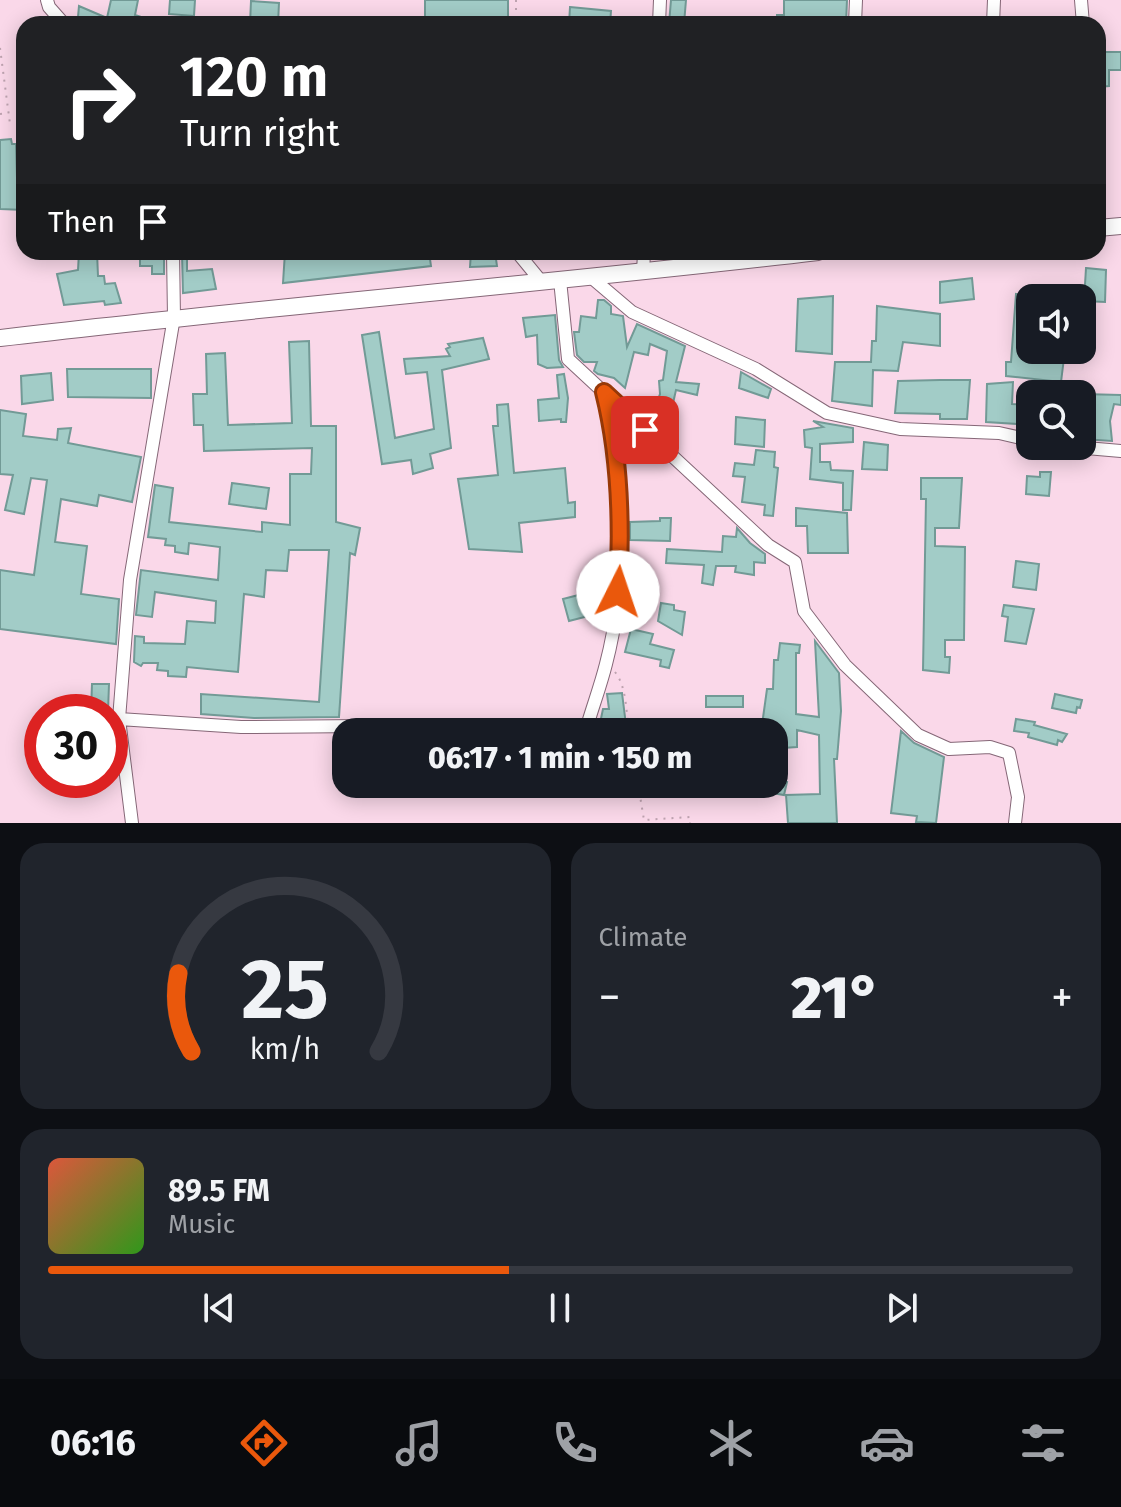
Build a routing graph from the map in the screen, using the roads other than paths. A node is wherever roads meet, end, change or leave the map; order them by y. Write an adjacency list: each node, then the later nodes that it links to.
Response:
1 (173, 260): 9 (street)
2 (524, 260): 7 (street)
3 (644, 260): 5 (street)
4 (751, 260): 5 (main road)
5 (643, 273): 6 (main road)
6 (592, 278): 8 (main road); 12 (street)
7 (540, 280): 8 (main road); 9 (main road)
8 (560, 280): 11 (street)
9 (174, 317): 10 (main road); 15 (street)
10 (0, 338)
11 (604, 392): 16 (street); 21 (street)
12 (1016, 437)
13 (1096, 449): 14 (street)
14 (1121, 451)
15 (121, 694)
16 (589, 718)
17 (128, 720): 18 (street)
18 (332, 726)
19 (128, 791): 20 (street)
20 (132, 823)
21 (1015, 823)

